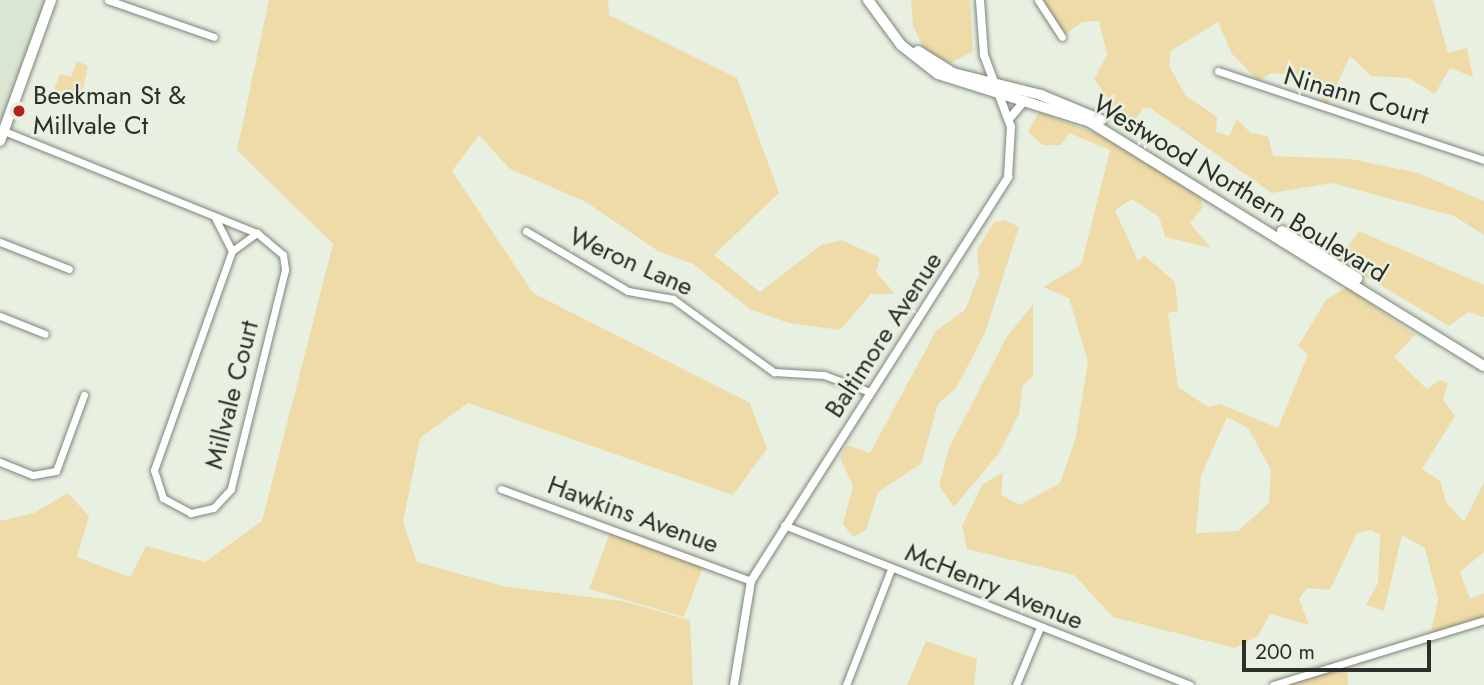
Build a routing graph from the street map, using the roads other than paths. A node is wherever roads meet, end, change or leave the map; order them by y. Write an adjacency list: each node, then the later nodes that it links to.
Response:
1 (51, 0): 13 (main road)
2 (108, 0): 7 (street)
3 (868, 0): 10 (main road, Westwood Northern Boulevard)
4 (876, 0): 10 (main road, Westwood Northern Boulevard)
5 (980, 0): 10 (street, Baltimore Avenue)
6 (1038, 0): 8 (street)
7 (215, 37)
8 (1062, 37)
9 (1218, 71): 14 (street, Ninann Court)
10 (1000, 90): 11 (main road, Westwood Northern Boulevard); 12 (street, Baltimore Avenue); 23 (main road, Westwood Northern Boulevard)
11 (1026, 100): 12 (street); 24 (main road, Westwood Northern Boulevard)
12 (1010, 118): 25 (street, Baltimore Avenue)
13 (2, 136): 15 (street, Millvale Court)
14 (1484, 160)
15 (215, 217): 17 (street, Millvale Court); 19 (street)
16 (526, 231): 25 (street, Weron Lane)
17 (257, 233): 19 (street); 19 (street, Millvale Court)
18 (0, 242): 20 (street)
19 (232, 251)
20 (69, 269)
21 (0, 316): 22 (street)
22 (45, 334)
23 (1484, 358)
24 (1484, 366)
25 (870, 392): 29 (street, Baltimore Avenue)
26 (84, 395): 27 (street)
27 (0, 462)
28 (501, 489): 31 (street, Hawkins Avenue)
29 (784, 525): 30 (street, McHenry Avenue); 31 (street, Baltimore Avenue)
30 (891, 569): 33 (street, McHenry Avenue); 35 (street)
31 (751, 581): 34 (street, Baltimore Avenue)
32 (1484, 620): 38 (street)
33 (1040, 627): 36 (street); 37 (street, McHenry Avenue)
34 (734, 685)
35 (846, 685)
36 (1016, 685)
37 (1190, 685)
38 (1273, 685)

